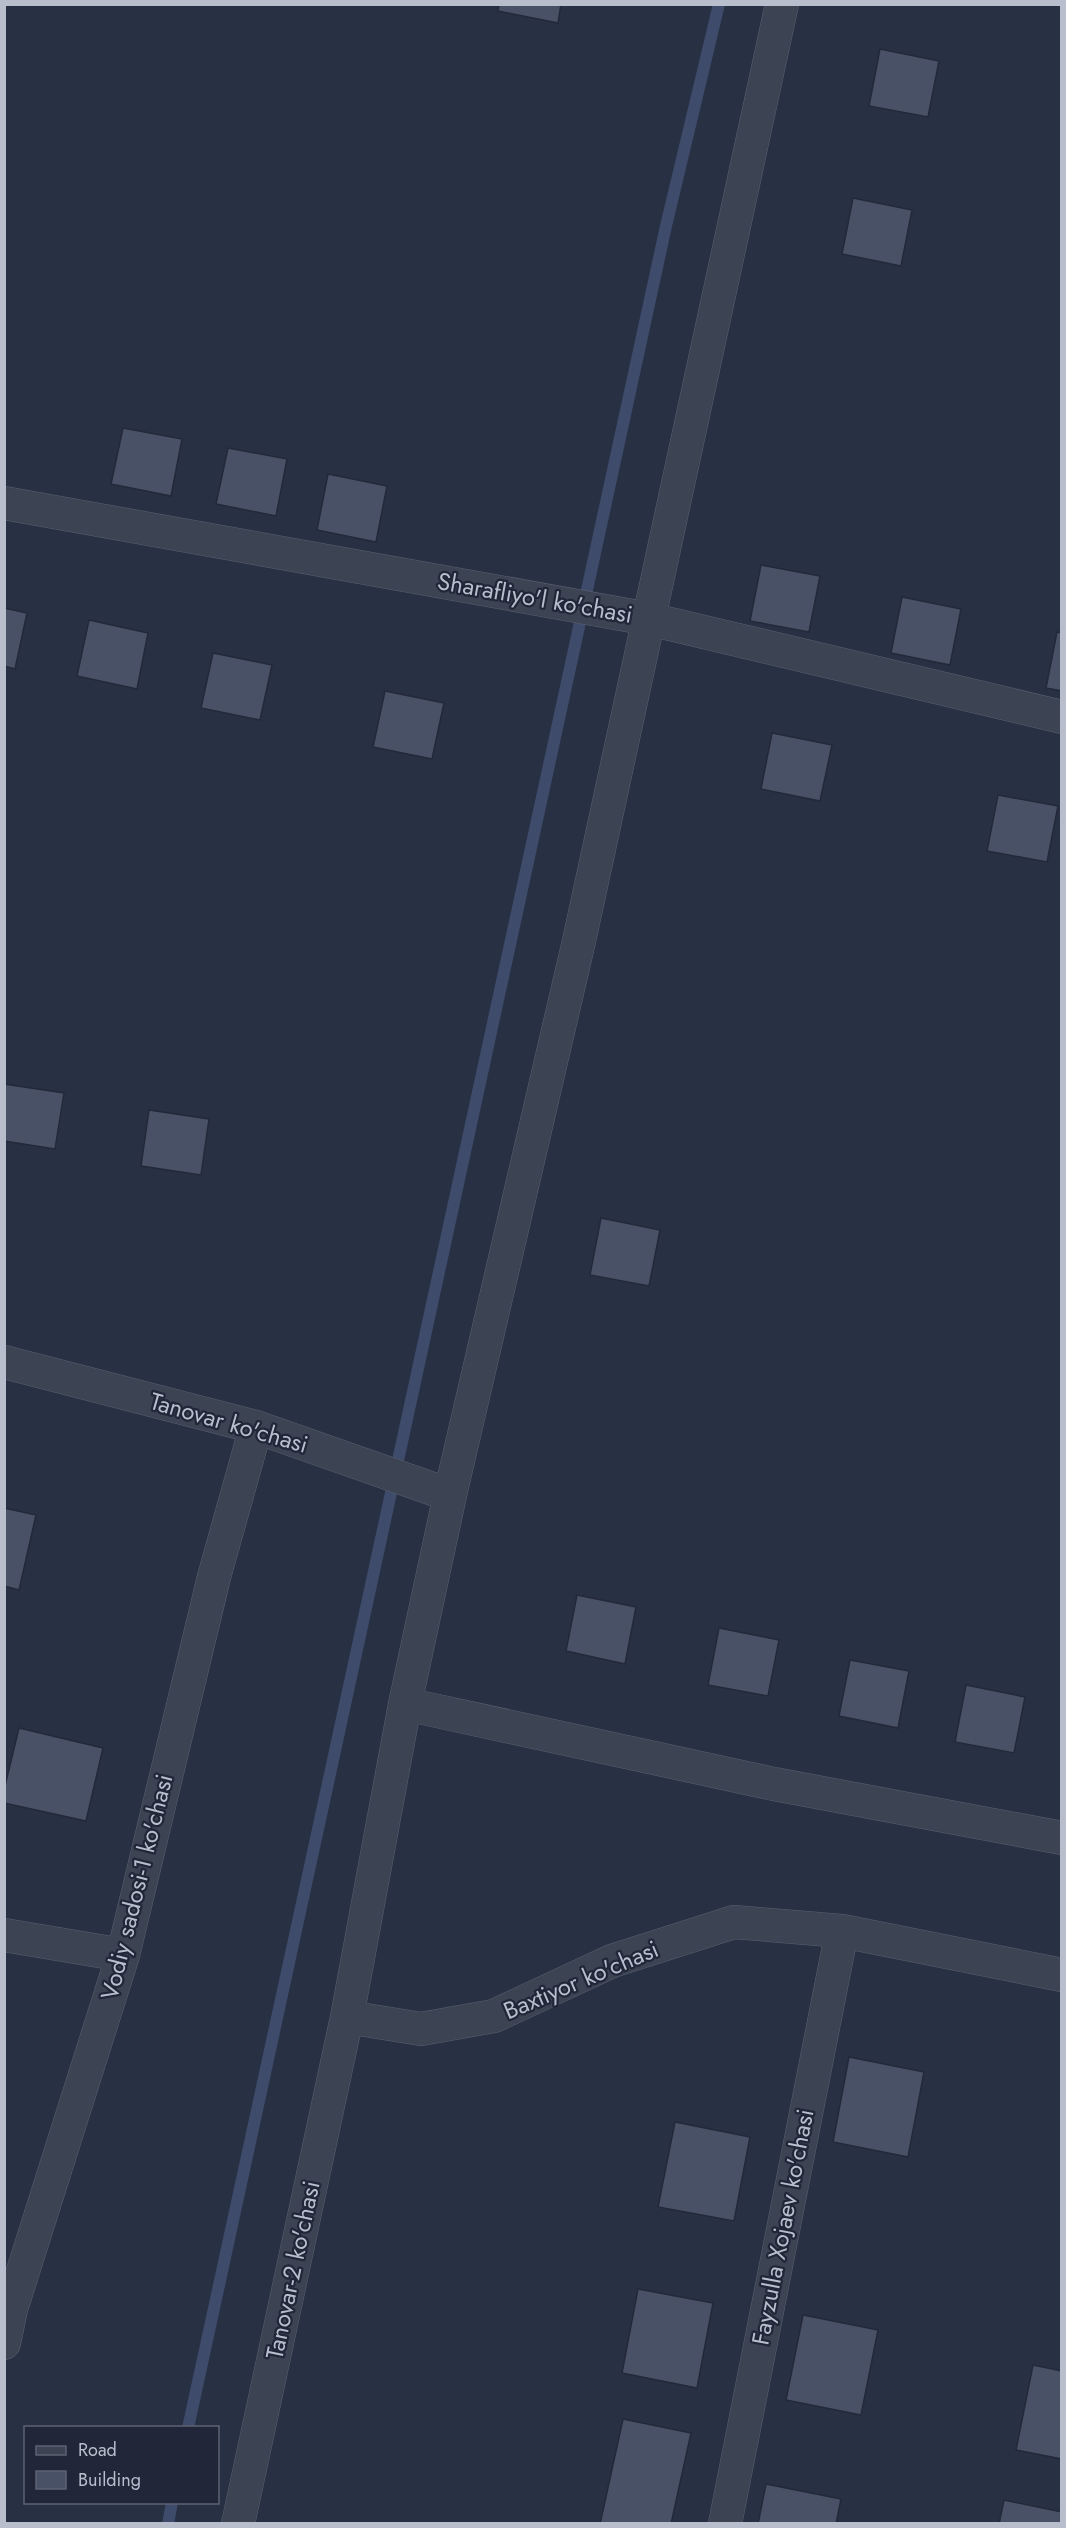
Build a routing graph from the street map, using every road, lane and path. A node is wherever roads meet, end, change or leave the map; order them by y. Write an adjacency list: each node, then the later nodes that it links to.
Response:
1 (782, 4): 3 (street, Tanovar-2 ko'chasi)
2 (4, 503): 3 (street, Sharafliyo'l ko'chasi)
3 (649, 619): 4 (street, Sharafliyo'l ko'chasi); 7 (street, Tanovar-2 ko'chasi)
4 (1062, 717)
5 (4, 1362): 6 (street, Tanovar ko'chasi)
6 (256, 1427): 7 (street, Tanovar ko'chasi); 12 (street, Vodiy sadosi-1 ko'chasi)
7 (450, 1495): 8 (street, Tanovar-2 ko'chasi)
8 (405, 1704): 9 (street); 14 (street, Tanovar-2 ko'chasi)
9 (1062, 1838)
10 (842, 1931): 13 (street, Baxtiyor ko'chasi); 14 (street, Baxtiyor ko'chasi); 17 (street, Fayzulla Xojaev ko'chasi)
11 (4, 1935): 12 (street)
12 (123, 1955): 15 (street, Vodiy sadosi-1 ko'chasi)
13 (1062, 1975)
14 (347, 2017): 16 (street, Tanovar-2 ko'chasi)
15 (4, 2343)
16 (238, 2523)
17 (725, 2523)

